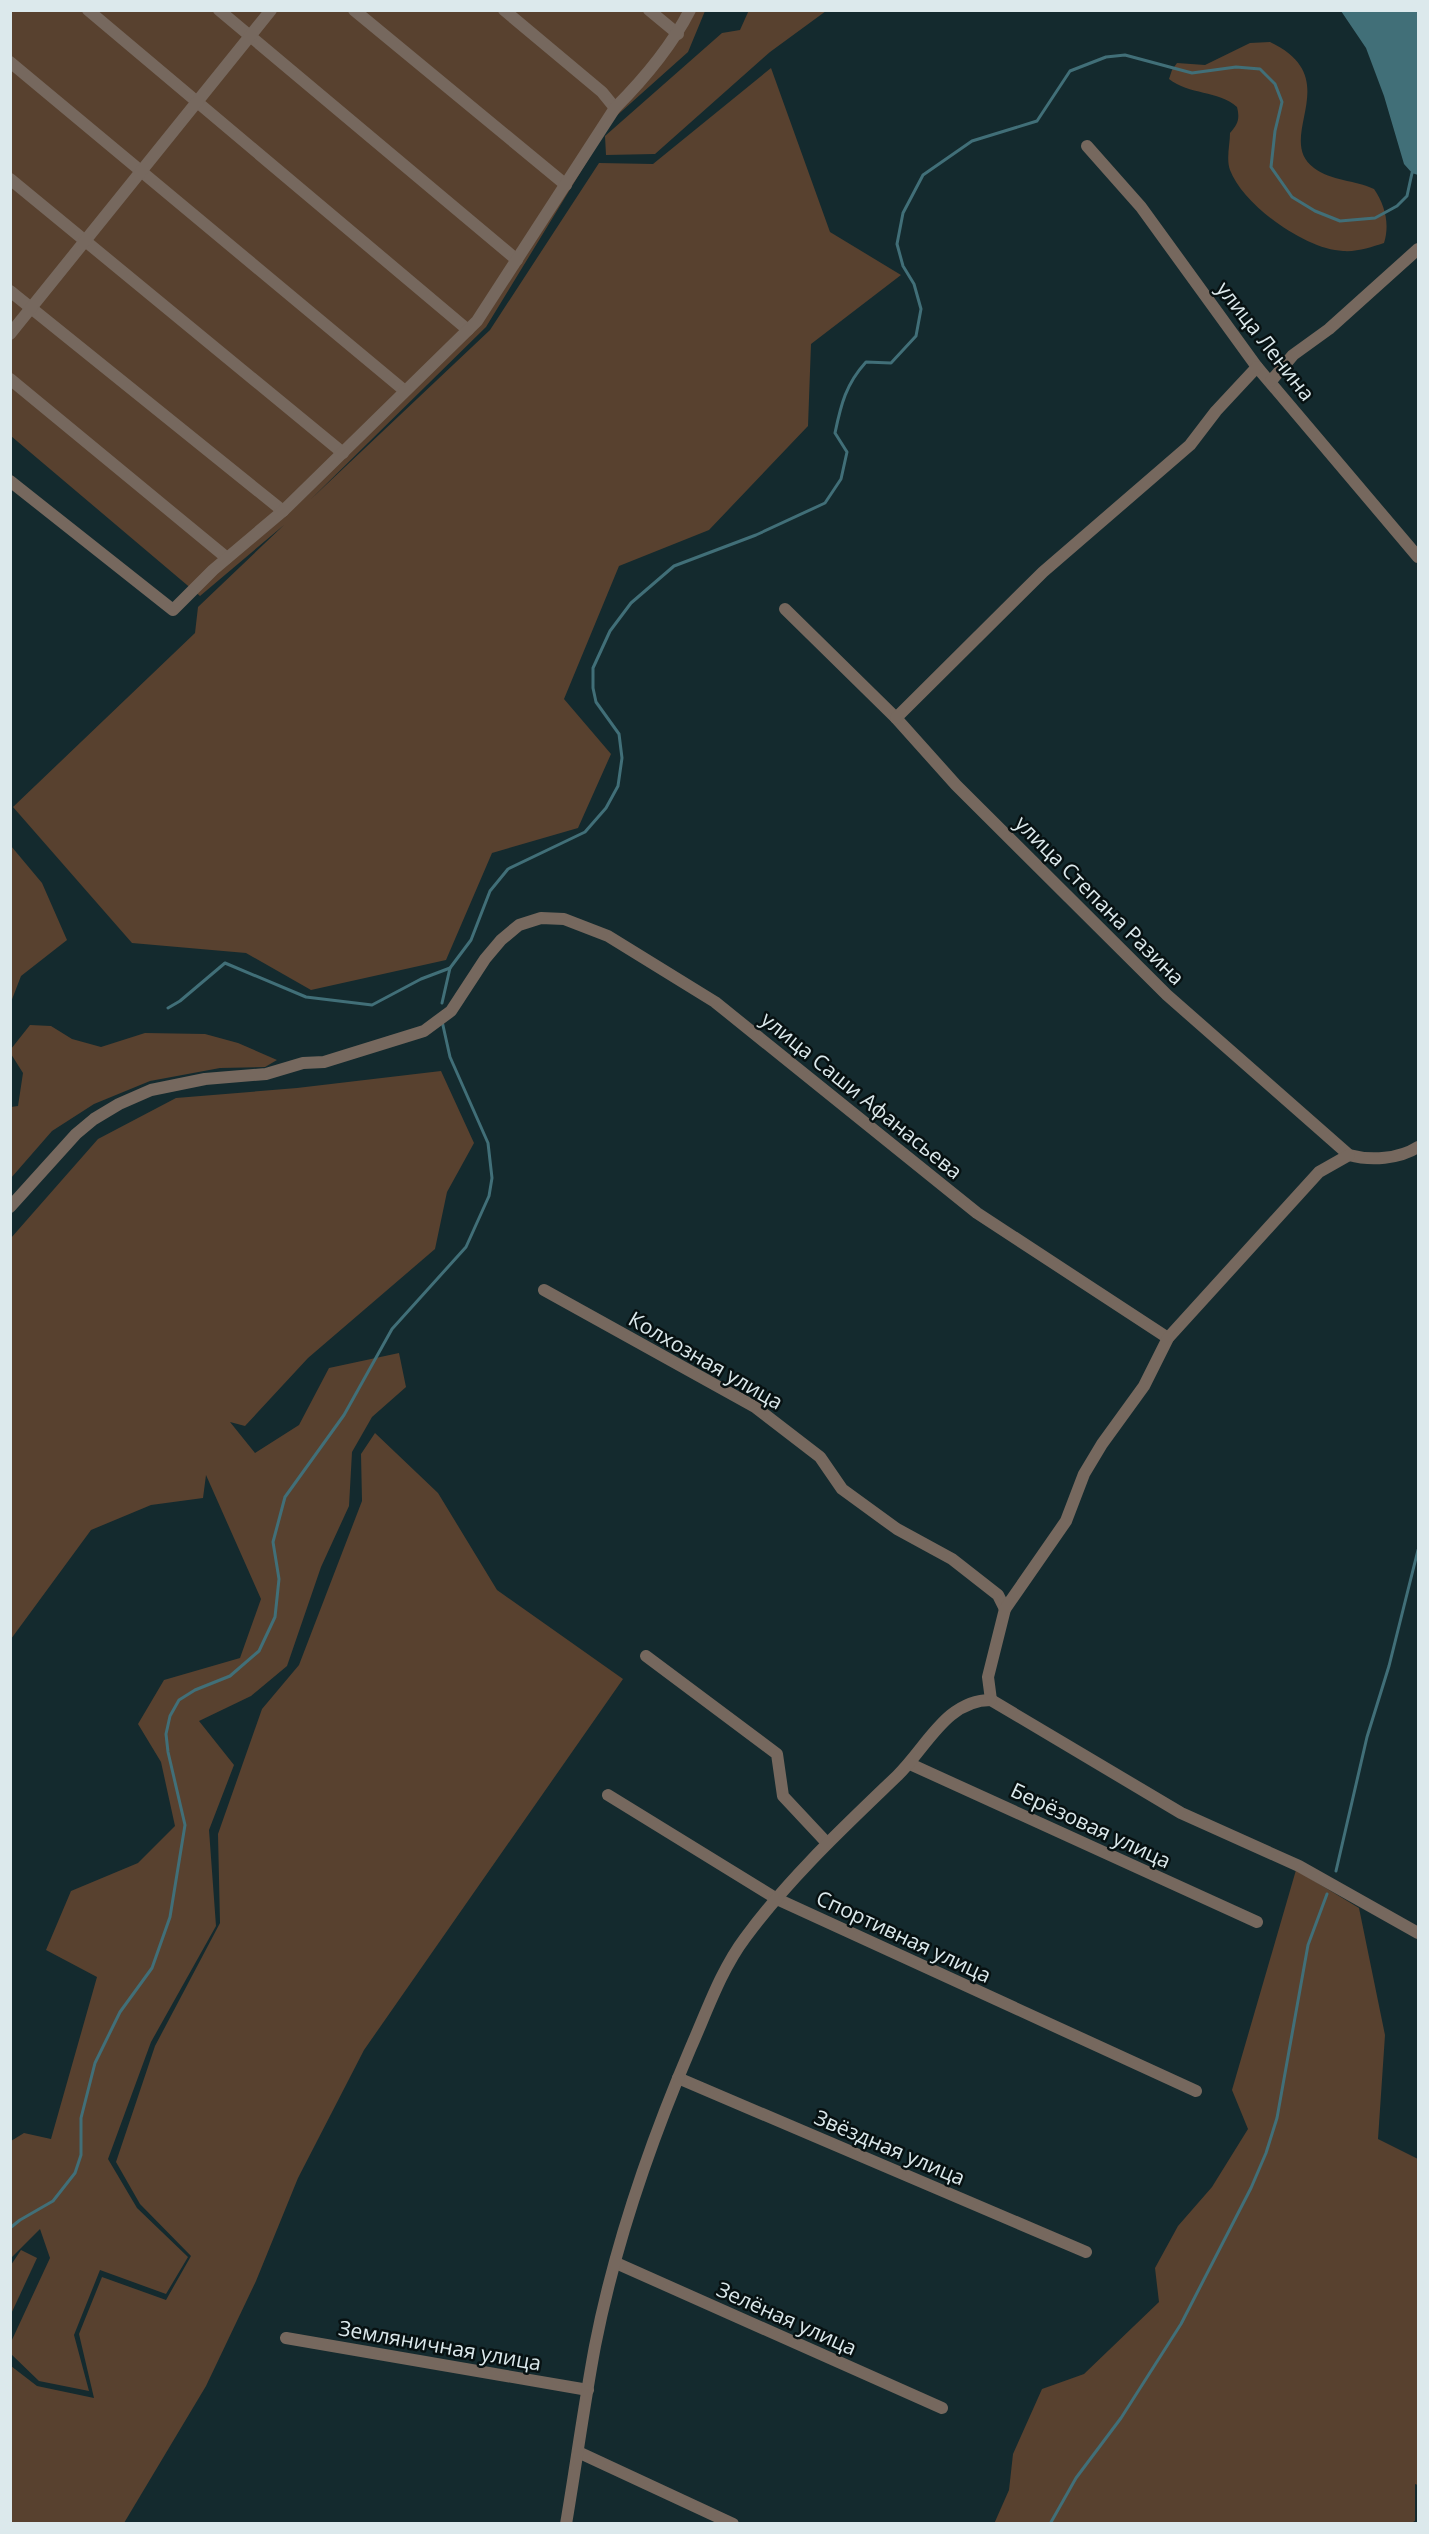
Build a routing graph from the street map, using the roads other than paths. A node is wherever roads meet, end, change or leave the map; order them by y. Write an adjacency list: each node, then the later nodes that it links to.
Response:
1 (88, 10): 11 (street)
2 (219, 10): 9 (street)
3 (271, 10): 9 (street)
4 (354, 10): 16 (street)
5 (504, 10): 12 (street)
6 (649, 10): 8 (street)
7 (690, 10): 8 (street)
8 (678, 34): 12 (street)
9 (250, 37): 11 (street); 19 (street)
10 (10, 62): 14 (street)
11 (197, 102): 14 (street); 22 (street)
12 (615, 108): 16 (street)
13 (1087, 146): 24 (street, улица Ленина)
14 (142, 171): 17 (street); 27 (street)
15 (10, 179): 17 (street)
16 (566, 185): 19 (street)
17 (86, 241): 21 (street); 28 (street)
18 (1419, 249): 26 (street)
19 (517, 260): 22 (street)
20 (10, 291): 21 (street)
21 (31, 308): 23 (street); 30 (street)
22 (468, 330): 27 (street)
23 (10, 334)
24 (1257, 367): 26 (street, улица Ленина); 34 (street)
25 (10, 379): 32 (street)
26 (1271, 381): 31 (street, улица Ленина)
27 (405, 391): 28 (street)
28 (343, 453): 30 (street)
29 (10, 481): 32 (street)
30 (283, 511): 32 (street)
31 (1419, 557)
32 (227, 558)
33 (785, 609): 34 (street, улица Степана Разина)
34 (896, 718): 36 (street, улица Степана Разина)
35 (1419, 1147): 36 (street)
36 (1349, 1155): 39 (street)
37 (10, 1207): 39 (street, улица Саши Афанасьева)
38 (544, 1290): 40 (street, Колхозная улица)
39 (1168, 1338): 40 (street)
40 (1005, 1609): 42 (street)
41 (646, 1656): 45 (street)
42 (991, 1700): 43 (street); 48 (street)
43 (910, 1764): 45 (street); 47 (street, Берёзовая улица)
44 (608, 1795): 46 (street, Спортивная улица)
45 (827, 1843): 46 (street)
46 (777, 1899): 49 (street); 50 (street, Спортивная улица)
47 (1257, 1922)
48 (1419, 1933)
49 (678, 2078): 51 (street, Звёздная улица); 52 (street)
50 (1196, 2091)
51 (1086, 2252)
52 (616, 2263): 54 (street); 55 (street, Зелёная улица)
53 (286, 2338): 54 (street, Земляничная улица)
54 (588, 2390): 56 (street)
55 (942, 2408)
56 (578, 2452): 57 (street); 58 (street)
57 (566, 2523)
58 (733, 2523)

